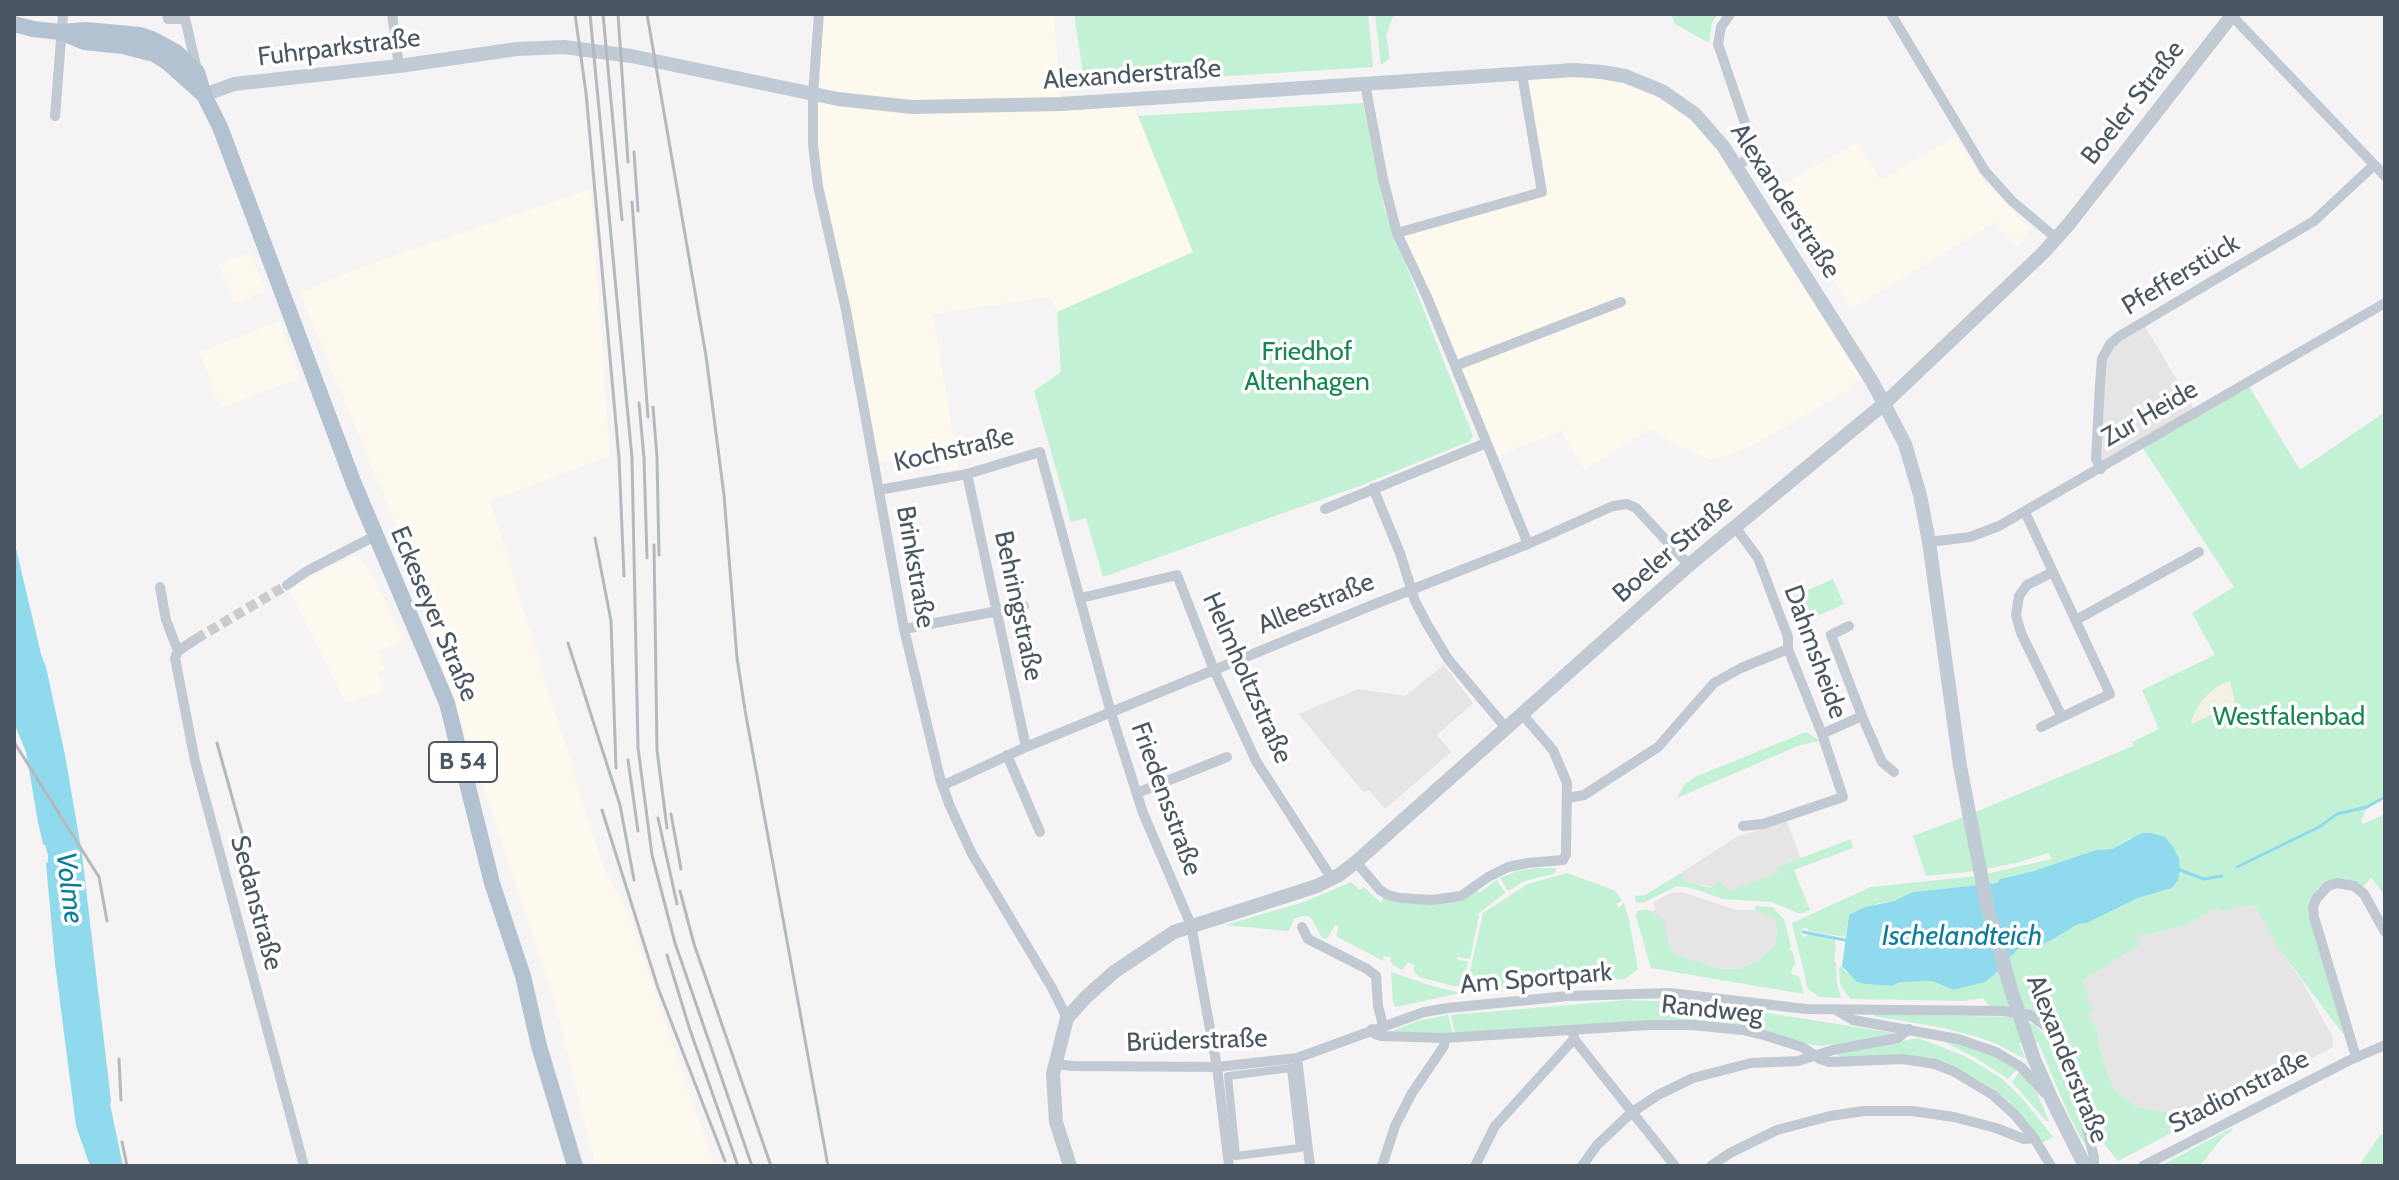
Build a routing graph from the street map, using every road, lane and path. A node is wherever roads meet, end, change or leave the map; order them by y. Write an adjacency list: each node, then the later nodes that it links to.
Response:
1 (63, 14): 10 (street)
2 (392, 14): 11 (street)
3 (819, 14): 15 (street, Brinkstraße)
4 (1730, 14): 19 (street)
5 (1891, 14): 22 (street)
6 (2232, 15): 18 (street); 22 (street, Boeler Straße)
7 (184, 16): 8 (street); 12 (street)
8 (168, 17)
9 (14, 24): 10 (main road, B 54)
10 (60, 32): 12 (main road, B 54); 16 (main road, B 54); 17 (street)
11 (399, 66): 15 (main road, Fuhrparkstraße); 16 (main road, Fuhrparkstraße)
12 (197, 72): 16 (main road, B 54)
13 (1522, 74): 14 (main road, Alexanderstraße); 19 (main road, Alexanderstraße); 21 (street)
14 (1365, 84): 15 (main road, Alexanderstraße); 21 (street)
15 (813, 94): 32 (street, Brinkstraße)
16 (204, 95): 36 (main road, Eckeseyer Straße / B 54)
17 (55, 116)
18 (2374, 165): 20 (street); 29 (street, Pfefferstück)
19 (1736, 167): 26 (main road, Alexanderstraße)
20 (2385, 176)
21 (1397, 233): 25 (street)
22 (2057, 239): 26 (street, Boeler Straße)
23 (1621, 302): 25 (street)
24 (2385, 303): 29 (street, Zur Heide)
25 (1455, 366): 27 (street)
26 (1885, 403): 35 (street, Boeler Straße); 37 (main road, Alexanderstraße)
27 (1486, 443): 31 (street); 38 (street)
28 (1040, 452): 30 (street, Kochstraße); 45 (street, Friedensstraße)
29 (2101, 469): 34 (street, Zur Heide)
30 (967, 474): 32 (street, Kochstraße); 47 (street, Behringstraße)
31 (1373, 488): 33 (street); 44 (street)
32 (879, 490): 50 (street, Brinkstraße)
33 (1325, 509)
34 (2025, 512): 37 (street, Zur Heide); 41 (street)
35 (1735, 527): 40 (street, Boeler Straße); 52 (street, Dahmsheide)
36 (375, 536): 42 (street); 95 (main road, Eckeseyer Straße / B 54)
37 (1929, 542): 91 (main road, Alexanderstraße)
38 (1528, 544): 40 (street, Alleestraße); 44 (street, Alleestraße)
39 (2199, 552): 48 (street)
40 (1689, 565): 56 (street, Boeler Straße)
41 (2053, 572): 48 (street); 58 (street)
42 (287, 585)
43 (160, 587): 53 (street, Sedanstraße)
44 (1412, 589): 54 (street, Alleestraße); 60 (street)
45 (1081, 598): 54 (street, Helmholtzstraße); 55 (street, Friedensstraße)
46 (1024, 606): 47 (street)
47 (997, 613): 50 (street); 62 (street, Behringstraße)
48 (2076, 620): 58 (street)
49 (1849, 626): 57 (street)
50 (904, 629): 66 (street, Brinkstraße)
51 (196, 639): 53 (street)
52 (1788, 649): 61 (street, Dahmsheide); 68 (street)
53 (178, 651): 94 (street, Sedanstraße)
54 (1214, 670): 55 (street, Alleestraße); 72 (street, Helmholtzstraße)
55 (1111, 713): 62 (street, Alleestraße); 67 (street, Friedensstraße)
56 (1522, 714): 60 (street, Boeler Straße); 68 (street)
57 (1862, 716): 61 (street); 65 (street)
58 (2062, 717): 59 (street)
59 (2041, 727)
60 (1506, 728): 71 (street, Boeler Straße)
61 (1822, 734): 69 (street, Dahmsheide)
62 (1026, 747): 63 (street, Alleestraße)
63 (1007, 755): 66 (street, Alleestraße); 70 (street)
64 (1227, 757): 67 (street)
65 (1894, 772)
66 (942, 786): 77 (street, Brinkstraße)
67 (1137, 793): 73 (street, Friedensstraße)
68 (1568, 798): 71 (street)
69 (1743, 826)
70 (1040, 832)
71 (1356, 862): 72 (street, Boeler Straße)
72 (1332, 879): 73 (street, Boeler Straße)
73 (1191, 925): 77 (street, Boeler Straße); 89 (street, Friedensstraße)
74 (1302, 927): 78 (street)
75 (2385, 932): 86 (street)
76 (1834, 1009): 78 (street, Am Sportpark); 80 (street, Am Sportpark); 106 (street, Am Sportpark)
77 (1067, 1018): 88 (street)
78 (1383, 1025): 79 (street, Brüderstraße)
79 (1372, 1029): 82 (street, Randweg); 87 (street, Brüderstraße)
80 (1909, 1029): 85 (street); 91 (street, Am Sportpark)
81 (1574, 1034): 82 (street, Randweg); 85 (street, Randweg); 92 (street); 100 (street)
82 (1445, 1038): 99 (street)
83 (2385, 1039): 86 (street, Stadionstraße)
84 (2385, 1045): 86 (street, Stadionstraße)
85 (1815, 1056): 92 (street); 93 (street, Randweg)
86 (2356, 1057): 107 (street, Stadionstraße)
87 (1297, 1058): 89 (street, Brüderstraße); 98 (street)
88 (1054, 1064): 89 (street, Brüderstraße); 96 (street)
89 (1217, 1067): 97 (street, Friedensstraße)
90 (1228, 1076): 90 (street)
91 (2052, 1100): 105 (main road, Alexanderstraße)
92 (1631, 1113): 101 (street); 102 (street)
93 (2034, 1138): 103 (street); 104 (street, Randweg)
94 (304, 1166)
95 (575, 1166)
96 (1070, 1166)
97 (1229, 1166)
98 (1310, 1166)
99 (1382, 1166)
100 (1475, 1166)
101 (1582, 1166)
102 (1675, 1166)
103 (1711, 1166)
104 (2051, 1166)
105 (2085, 1166)
106 (2094, 1166)
107 (2143, 1166)

